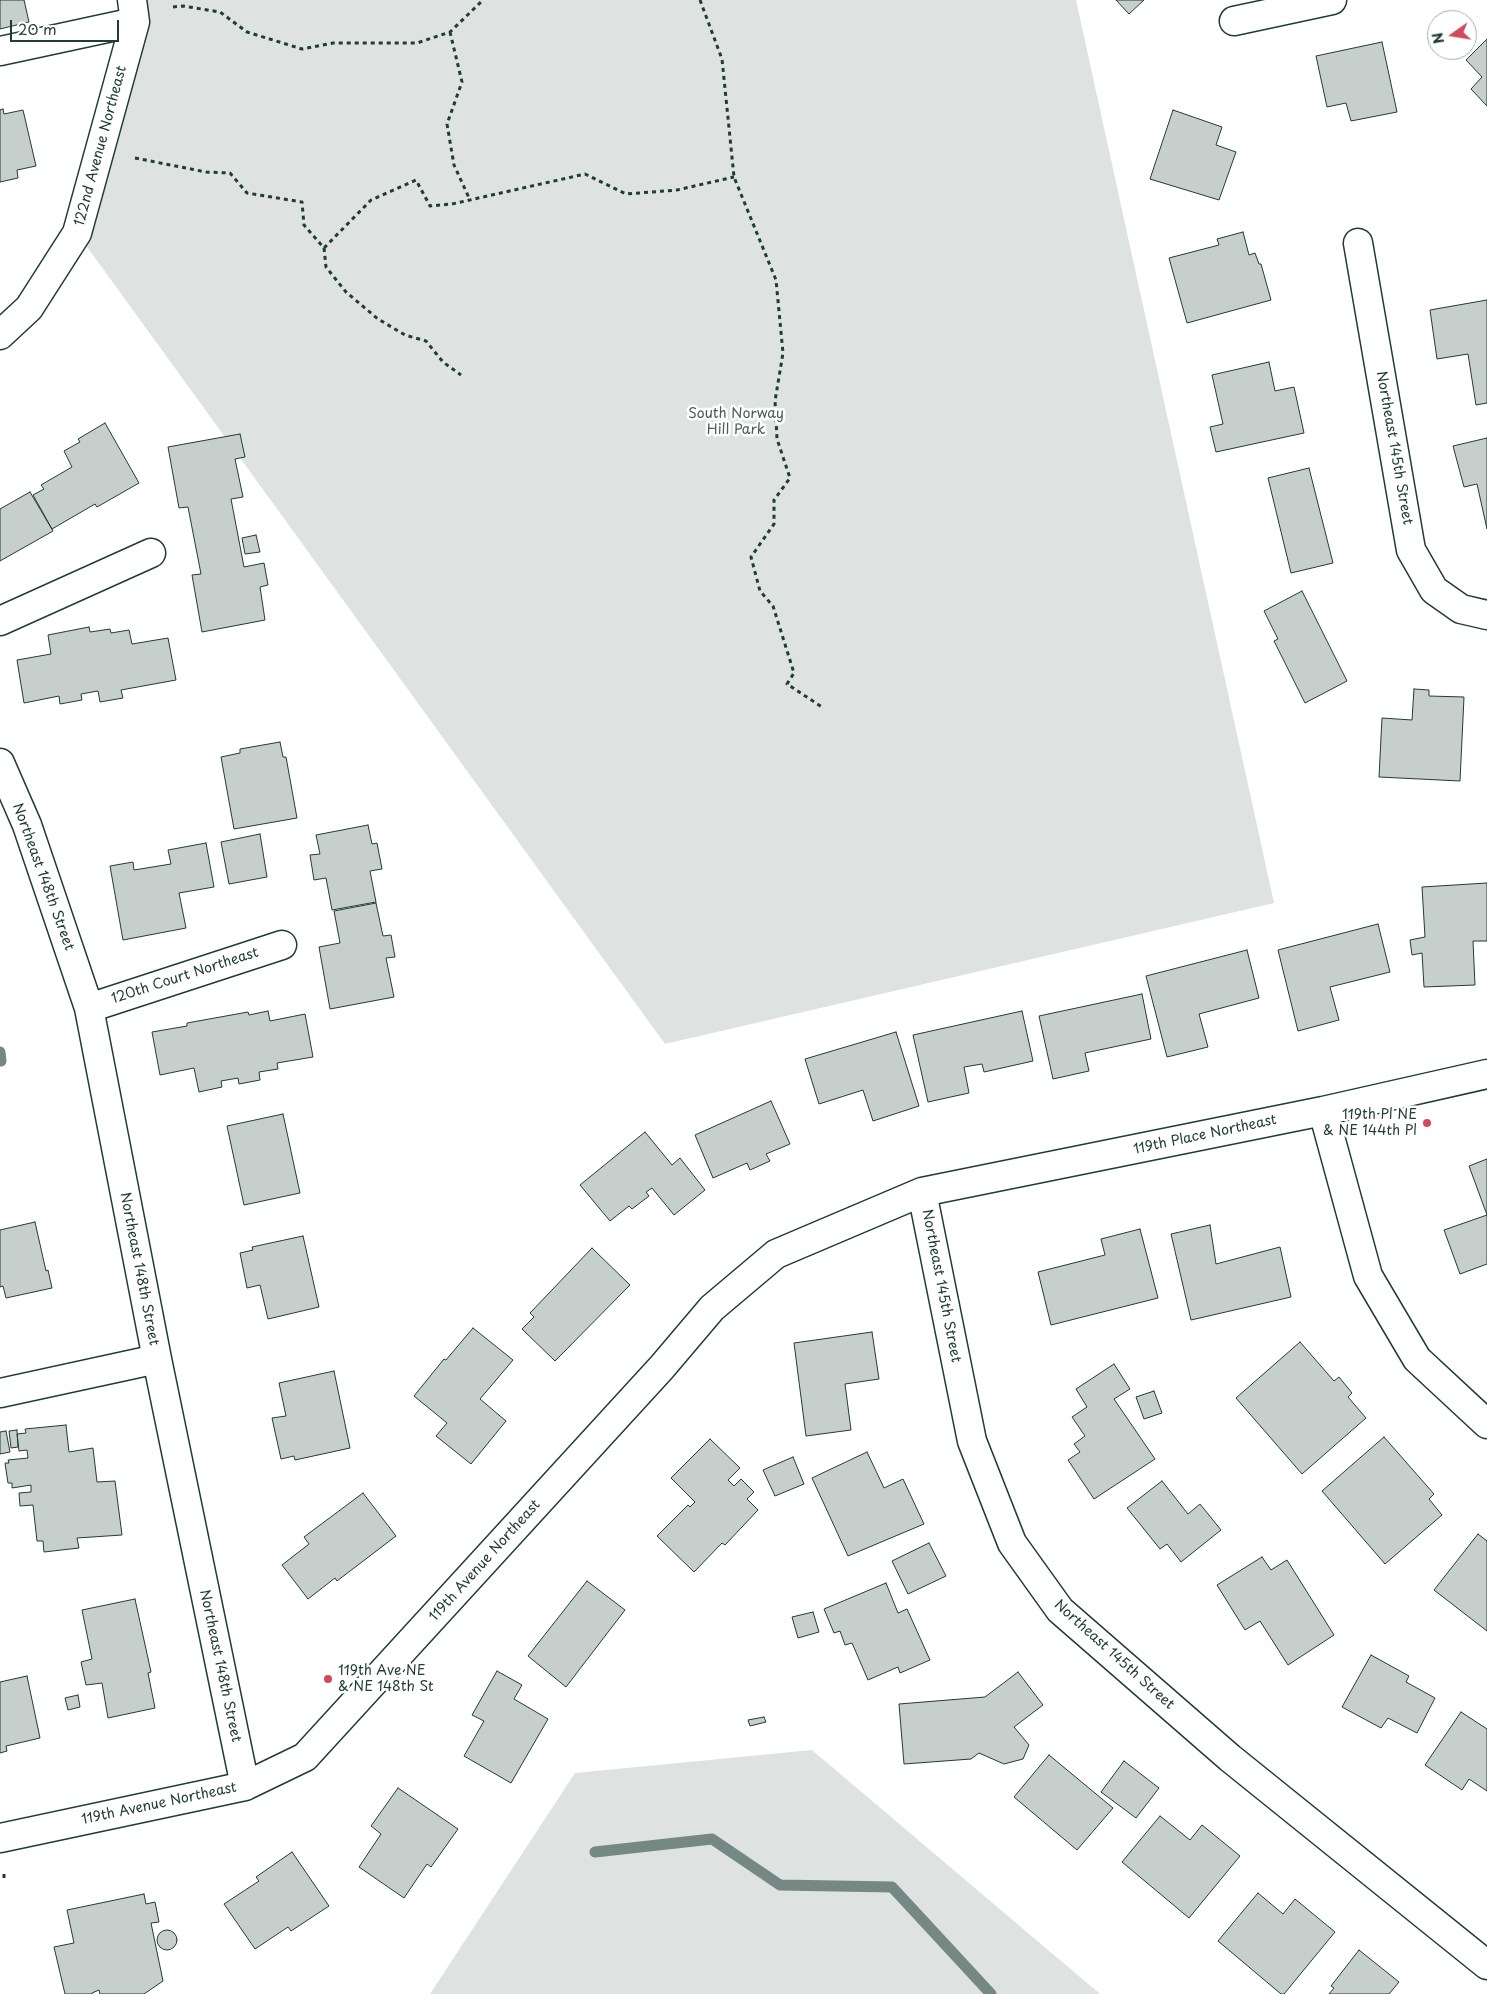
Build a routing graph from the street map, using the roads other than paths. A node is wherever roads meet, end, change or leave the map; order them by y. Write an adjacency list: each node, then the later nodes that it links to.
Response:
1 (1332, 0): 3 (street)
2 (133, 11): 4 (street); 6 (street, 122nd Avenue Northeast)
3 (1234, 21)
4 (0, 51)
5 (1358, 243): 8 (street, Northeast 145th Street)
6 (0, 335)
7 (151, 553): 9 (street)
8 (1487, 615)
9 (0, 621)
10 (0, 763): 12 (street, Northeast 148th Street)
11 (282, 945): 12 (street, 120th Court Northeast)
12 (89, 1008): 16 (street, Northeast 148th Street)
13 (1487, 1074): 14 (street, 119th Place Northeast)
14 (1323, 1111): 15 (street, 119th Place Northeast); 18 (street)
15 (922, 1192): 19 (street, 119th Avenue Northeast); 21 (street, Northeast 145th Street)
16 (157, 1360): 17 (street); 19 (street, Northeast 148th Street)
17 (0, 1393)
18 (1487, 1424)
19 (245, 1786): 20 (street, 119th Avenue Northeast)
20 (0, 1838)
21 (1487, 1965)

